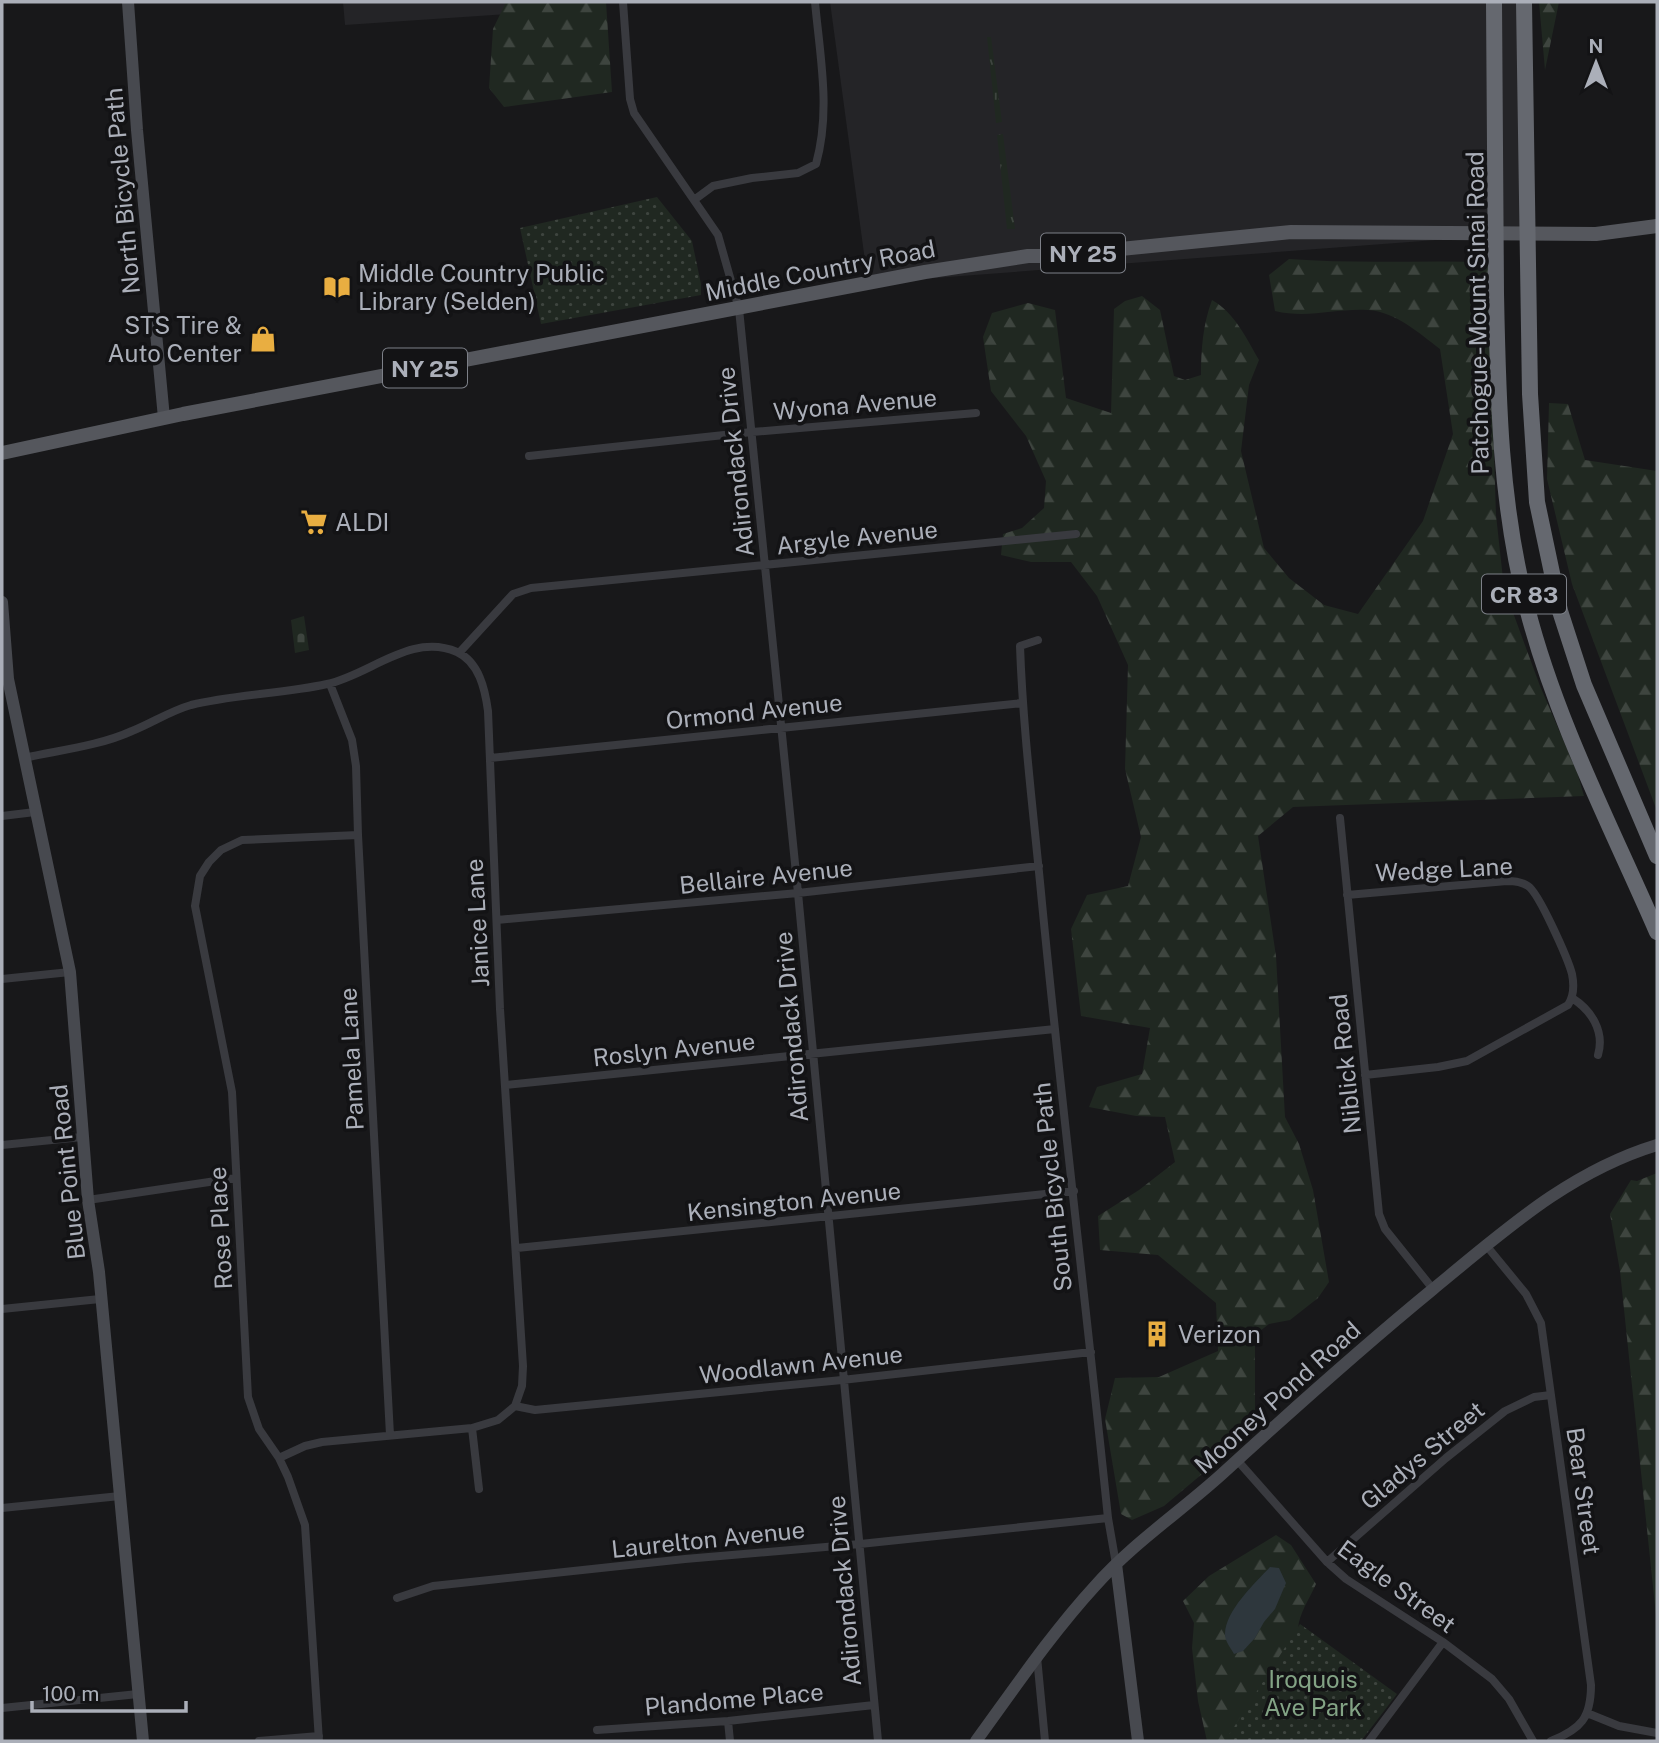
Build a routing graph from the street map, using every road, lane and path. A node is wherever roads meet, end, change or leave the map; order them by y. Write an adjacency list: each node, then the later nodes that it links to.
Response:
1 (128, 2): 12 (street, North Bicycle Path)
2 (623, 2): 6 (street, Adirondack Drive)
3 (815, 2): 6 (street)
4 (1494, 2): 8 (highway, Patchogue-Mount Sinai Road / CR 83)
5 (1524, 2): 9 (highway, Patchogue-Mount Sinai Road / CR 83)
6 (694, 200): 10 (street, Adirondack Drive)
7 (1657, 226): 9 (main road, Middle Country Road / NY 25)
8 (1496, 233): 9 (main road, Middle Country Road / NY 25); 10 (main road, Middle Country Road / NY 25); 35 (highway, Patchogue-Mount Sinai Road / CR 83)
9 (1528, 233): 30 (highway, Patchogue-Mount Sinai Road / CR 83)
10 (739, 309): 12 (main road, Middle Country Road / NY 25); 13 (street, Adirondack Drive)
11 (976, 413): 13 (street, Wyona Avenue)
12 (164, 418): 14 (main road, Middle Country Road / NY 25)
13 (752, 432): 15 (street, Wyona Avenue); 17 (street, Adirondack Drive)
14 (2, 453)
15 (529, 456)
16 (1076, 534): 17 (street, Argyle Avenue)
17 (765, 566): 20 (street, Argyle Avenue); 23 (street, Adirondack Drive)
18 (2, 602): 24 (street, Blue Point Road)
19 (1038, 640): 22 (street, South Bicycle Path)
20 (458, 653): 21 (street); 25 (street, Janice Lane)
21 (330, 684): 24 (street); 29 (street, Pamela Lane)
22 (1022, 703): 23 (street, Ormond Avenue); 31 (street, South Bicycle Path)
23 (781, 728): 25 (street, Ormond Avenue); 32 (street, Adirondack Drive)
24 (24, 758): 26 (street, Blue Point Road)
25 (490, 758): 34 (street, Janice Lane)
26 (35, 812): 27 (street); 36 (street, Blue Point Road)
27 (2, 816)
28 (1340, 818): 33 (street, Niblick Road)
29 (358, 835): 47 (street, Rose Place); 61 (street, Pamela Lane)
30 (1657, 856)
31 (1039, 866): 32 (street, Bellaire Avenue); 39 (street, South Bicycle Path)
32 (798, 893): 34 (street, Bellaire Avenue); 40 (street, Adirondack Drive)
33 (1347, 895): 38 (street, Wedge Lane); 42 (street, Niblick Road)
34 (497, 920): 43 (street, Janice Lane)
35 (1657, 932)
36 (70, 972): 37 (street); 44 (street, Blue Point Road)
37 (2, 979)
38 (1572, 998): 41 (street); 42 (street)
39 (1055, 1029): 40 (street, Roslyn Avenue); 48 (street, South Bicycle Path)
40 (812, 1054): 43 (street, Roslyn Avenue); 50 (street, Adirondack Drive)
41 (1598, 1055)
42 (1365, 1075): 53 (street, Niblick Road)
43 (506, 1085): 52 (street, Janice Lane)
44 (82, 1137): 45 (street); 49 (street, Blue Point Road)
45 (2, 1145)
46 (1657, 1145): 51 (street, Mooney Pond Road)
47 (236, 1178): 49 (street); 62 (street, Rose Place)
48 (1074, 1191): 50 (street, Kensington Avenue); 56 (street, South Bicycle Path)
49 (88, 1200): 54 (street, Blue Point Road)
50 (828, 1217): 52 (street, Kensington Avenue); 57 (street, Adirondack Drive)
51 (1486, 1244): 53 (street, Mooney Pond Road); 58 (street, Bear Street)
52 (517, 1248): 59 (street, Janice Lane)
53 (1433, 1289): 63 (street, Mooney Pond Road)
54 (100, 1299): 55 (street); 65 (street, Blue Point Road)
55 (2, 1309)
56 (1091, 1352): 57 (street, Woodlawn Avenue); 67 (street, South Bicycle Path)
57 (842, 1380): 59 (street, Woodlawn Avenue); 68 (street, Adirondack Drive)
58 (1551, 1395): 69 (street, Gladys Street); 77 (street, Bear Street)
59 (515, 1406): 60 (street)
60 (472, 1428): 61 (street); 64 (street)
61 (390, 1435): 62 (street)
62 (279, 1458): 81 (street, Rose Place)
63 (1237, 1460): 69 (street, Eagle Street); 70 (street, Mooney Pond Road)
64 (479, 1489)
65 (120, 1496): 66 (street); 74 (street, Blue Point Road)
66 (2, 1508)
67 (1108, 1518): 68 (street, Laurelton Avenue); 70 (street, South Bicycle Path)
68 (860, 1544): 71 (street, Laurelton Avenue); 75 (street, Adirondack Drive)
69 (1327, 1562): 72 (street, Eagle Street)
70 (1116, 1564): 73 (street, Mooney Pond Road); 88 (street, South Bicycle Path)
71 (397, 1598)
72 (1443, 1642): 89 (street); 90 (street, Eagle Street)
73 (1037, 1657): 86 (street, Mooney Pond Road); 87 (street)
74 (138, 1695): 76 (street); 82 (street, Blue Point Road)
75 (874, 1705): 78 (street, Plandome Place); 85 (street, Adirondack Drive)
76 (2, 1708)
77 (1587, 1713): 80 (street); 91 (street)
78 (728, 1721): 79 (street, Plandome Place); 84 (street)
79 (597, 1730)
80 (1657, 1733)
81 (319, 1739): 83 (street)
82 (143, 1741)
83 (259, 1741)
84 (730, 1741)
85 (878, 1741)
86 (976, 1741)
87 (1045, 1741)
88 (1138, 1741)
89 (1369, 1741)
90 (1533, 1741)
91 (1551, 1741)

